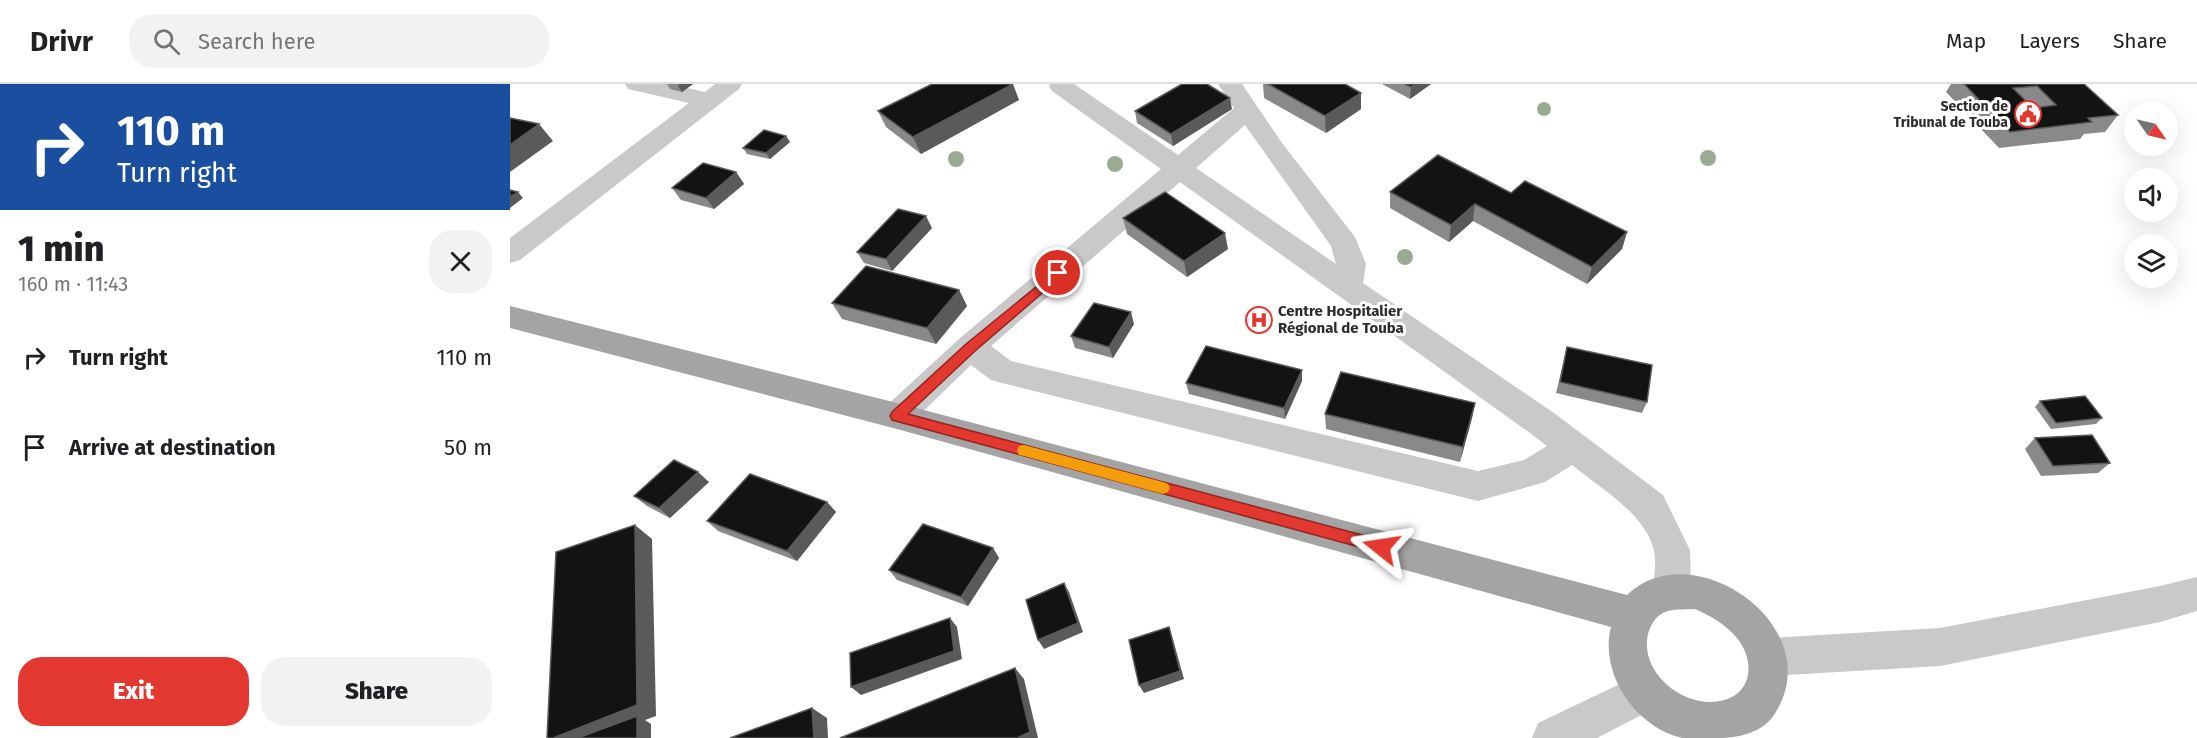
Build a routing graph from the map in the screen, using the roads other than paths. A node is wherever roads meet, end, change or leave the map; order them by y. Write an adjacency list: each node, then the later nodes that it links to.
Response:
1 (637, 84): 5 (street)
2 (730, 84): 5 (street)
3 (1061, 86): 6 (street)
4 (1238, 91): 6 (street); 8 (street)
5 (709, 100): 7 (street)
6 (1180, 169): 8 (street); 10 (street)
7 (510, 253)
8 (1348, 287): 12 (street)
9 (510, 317): 11 (main road)
10 (970, 347): 11 (street); 12 (street)
11 (897, 416): 15 (main road)
12 (1574, 447): 13 (street)
13 (1672, 593): 15 (main road); 16 (main road)
14 (2197, 594): 16 (street)
15 (1634, 615): 17 (main road)
16 (1768, 657): 18 (main road)
17 (1646, 692): 18 (main road); 19 (street)
18 (1720, 730)
19 (1553, 738)

